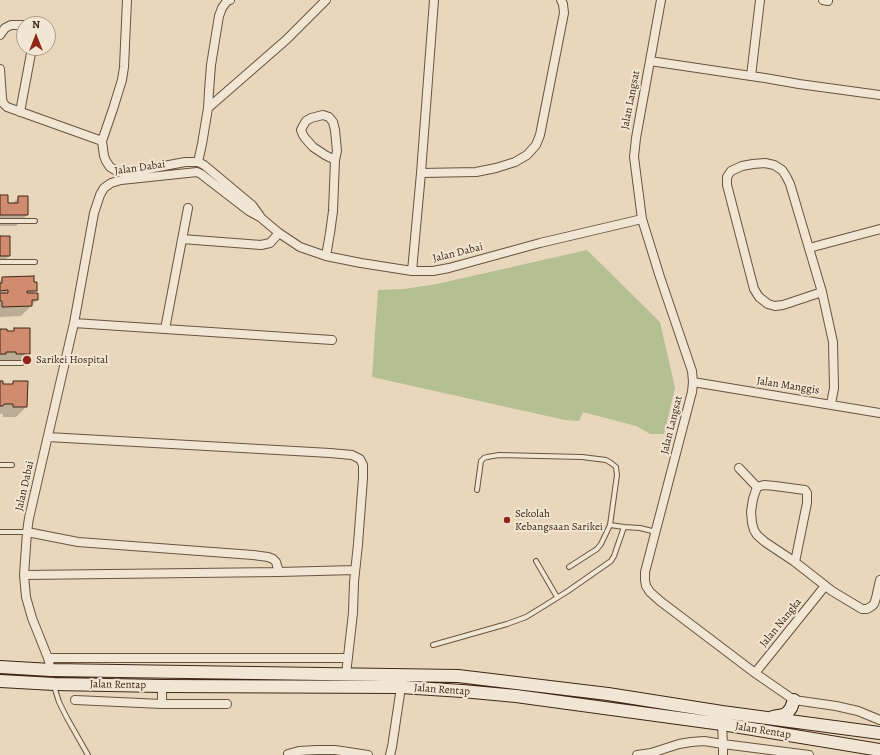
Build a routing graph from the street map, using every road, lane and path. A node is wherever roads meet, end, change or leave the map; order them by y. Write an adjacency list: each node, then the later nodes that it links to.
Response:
1 (127, 0): 17 (street)
2 (230, 0): 15 (street)
3 (326, 0): 15 (street)
4 (434, 0): 20 (street)
5 (561, 0): 20 (street)
6 (660, 0): 11 (street, Jalan Langsat)
7 (760, 0): 13 (street)
8 (16, 25): 9 (street)
9 (0, 35)
10 (30, 56): 16 (street)
11 (650, 60): 13 (street); 23 (street, Jalan Langsat)
12 (0, 70): 16 (street)
13 (752, 76): 14 (street)
14 (880, 95)
15 (208, 108): 19 (street)
16 (20, 112): 17 (street)
17 (102, 141): 19 (street)
18 (335, 160): 18 (street); 30 (street)
19 (198, 162): 22 (street)
20 (421, 173): 33 (street)
21 (188, 208): 28 (street)
22 (260, 217): 27 (street, Jalan Dabai); 35 (street, Jalan Dabai)
23 (642, 219): 33 (street, Jalan Dabai); 40 (street, Jalan Langsat)
24 (0, 221): 25 (lane)
25 (35, 221)
26 (880, 229): 29 (street)
27 (279, 233): 28 (street); 30 (street, Jalan Dabai)
28 (182, 239): 36 (street)
29 (809, 248): 34 (street); 34 (street)
30 (326, 256): 33 (street, Jalan Dabai)
31 (0, 262): 32 (lane)
32 (35, 262)
33 (412, 271)
34 (822, 292): 41 (street)
35 (74, 324): 36 (street); 43 (street, Jalan Dabai)
36 (165, 329): 37 (street)
37 (332, 340)
38 (0, 363): 39 (lane)
39 (22, 363)
40 (693, 382): 41 (street, Jalan Manggis); 53 (street, Jalan Langsat)
41 (832, 404): 42 (street, Jalan Manggis)
42 (880, 413)
43 (48, 437): 52 (street, Jalan Dabai); 57 (street)
44 (0, 465): 45 (lane)
45 (12, 465)
46 (739, 468): 47 (street)
47 (757, 487): 55 (street); 55 (street)
48 (476, 490): 49 (lane)
49 (610, 525): 50 (lane); 56 (lane)
50 (624, 527): 53 (lane); 62 (lane)
51 (0, 532): 52 (lane)
52 (27, 532): 58 (street); 59 (street, Jalan Dabai)
53 (656, 532): 68 (street, Jalan Langsat)
54 (536, 561): 62 (lane)
55 (795, 562): 61 (street)
56 (569, 567)
57 (355, 570): 58 (street); 65 (street)
58 (279, 572): 59 (street)
59 (24, 575): 64 (street, Jalan Dabai)
60 (880, 580): 61 (street)
61 (824, 586): 68 (street, Jalan Nangka)
62 (558, 597): 63 (lane)
63 (433, 644)
64 (48, 658): 65 (street); 67 (street, Jalan Dabai)
65 (348, 658): 69 (street)
66 (0, 667): 67 (main road, Jalan Rentap)
67 (51, 670): 69 (main road, Jalan Rentap)
68 (755, 673): 75 (street, Jalan Langsat)
69 (346, 674): 78 (main road, Jalan Rentap)
70 (0, 681): 71 (main road, Jalan Rentap)
71 (54, 684): 72 (main road, Jalan Rentap); 85 (lane)
72 (162, 686): 73 (main road, Jalan Rentap); 76 (street)
73 (401, 687): 80 (main road, Jalan Rentap); 88 (street)
74 (75, 700): 76 (street)
75 (794, 700): 78 (main road); 79 (street, Jalan Langsat)
76 (162, 704): 77 (street)
77 (227, 704)
78 (770, 718): 81 (main road, Jalan Rentap)
79 (880, 720)
80 (722, 724): 82 (street); 83 (main road, Jalan Rentap)
81 (880, 733)
82 (723, 744): 84 (street); 89 (street); 90 (street)
83 (880, 750): 92 (street)
84 (780, 753): 91 (street)
85 (88, 755)
86 (287, 755): 87 (street)
87 (368, 755)
88 (390, 755)
89 (637, 755)
90 (723, 755)
91 (809, 755)
92 (879, 755)

